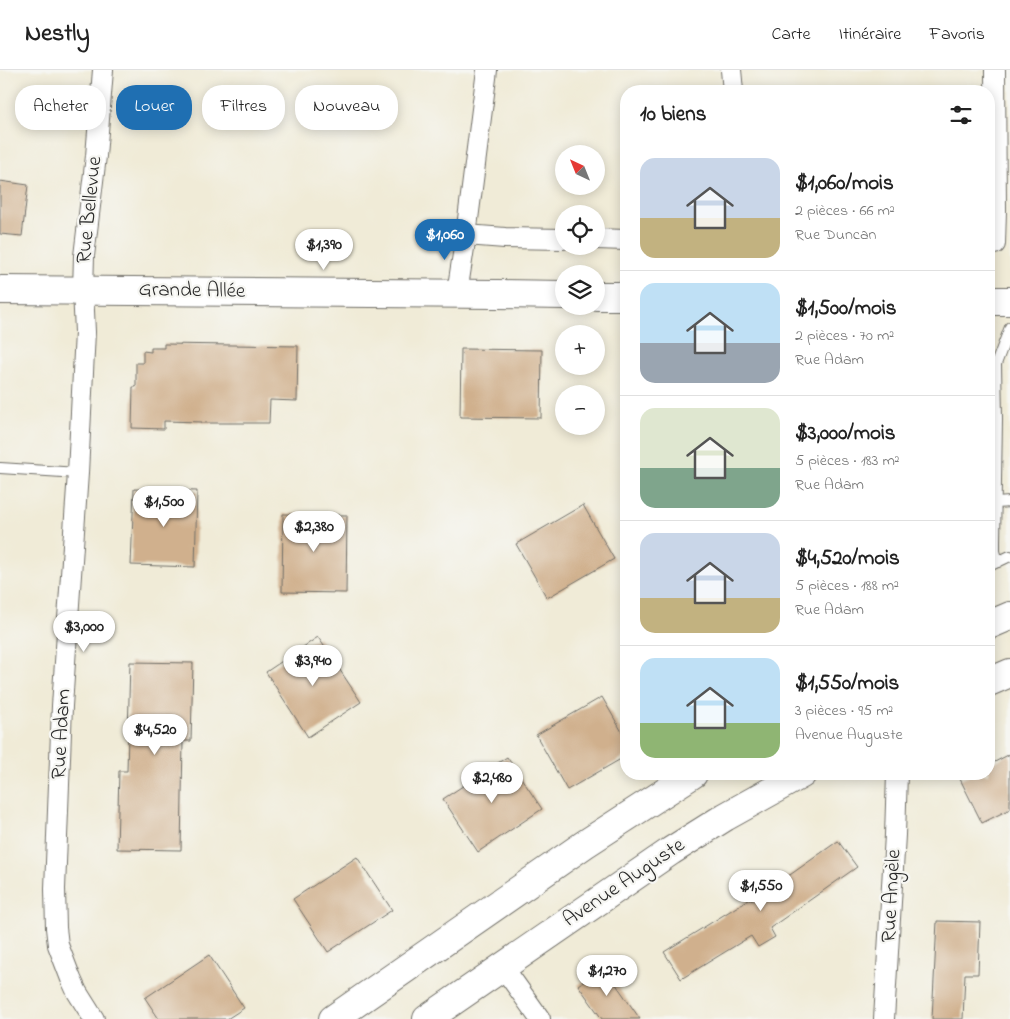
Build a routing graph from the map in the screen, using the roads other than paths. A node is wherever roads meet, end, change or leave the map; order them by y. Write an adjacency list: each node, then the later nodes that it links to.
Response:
1 (103, 70): 12 (street, Rue Bellevue)
2 (488, 70): 6 (street)
3 (731, 70): 5 (street)
4 (995, 70): 10 (street)
5 (732, 85)
6 (466, 235): 7 (street); 13 (street)
7 (555, 239)
8 (605, 239): 9 (street)
9 (620, 240)
10 (998, 244)
11 (0, 290): 12 (main road, Grande Allée)
12 (83, 290): 13 (main road, Grande Allée); 23 (street, Rue Adam)
13 (457, 293): 14 (main road, Grande Allée)
14 (555, 295)
15 (605, 296): 16 (main road)
16 (620, 296)
17 (995, 301): 18 (main road)
18 (1010, 301)
19 (1010, 327): 20 (lane)
20 (995, 358)
21 (995, 397): 25 (lane)
22 (0, 468): 23 (lane)
23 (78, 473): 37 (street, Rue Adam)
24 (1010, 502): 25 (lane)
25 (996, 503): 26 (lane)
26 (995, 551)
27 (1010, 556): 28 (lane)
28 (995, 563)
29 (1010, 616): 30 (main road)
30 (995, 622)
31 (1010, 673): 32 (main road)
32 (995, 679)
33 (684, 780): 38 (main road)
34 (792, 780): 36 (main road, Avenue Auguste)
35 (897, 780): 41 (street, Rue Angèle)
36 (503, 967): 39 (main road, Avenue Auguste); 40 (street)
37 (94, 1019)
38 (333, 1019)
39 (427, 1019)
40 (540, 1019)
41 (884, 1019)

